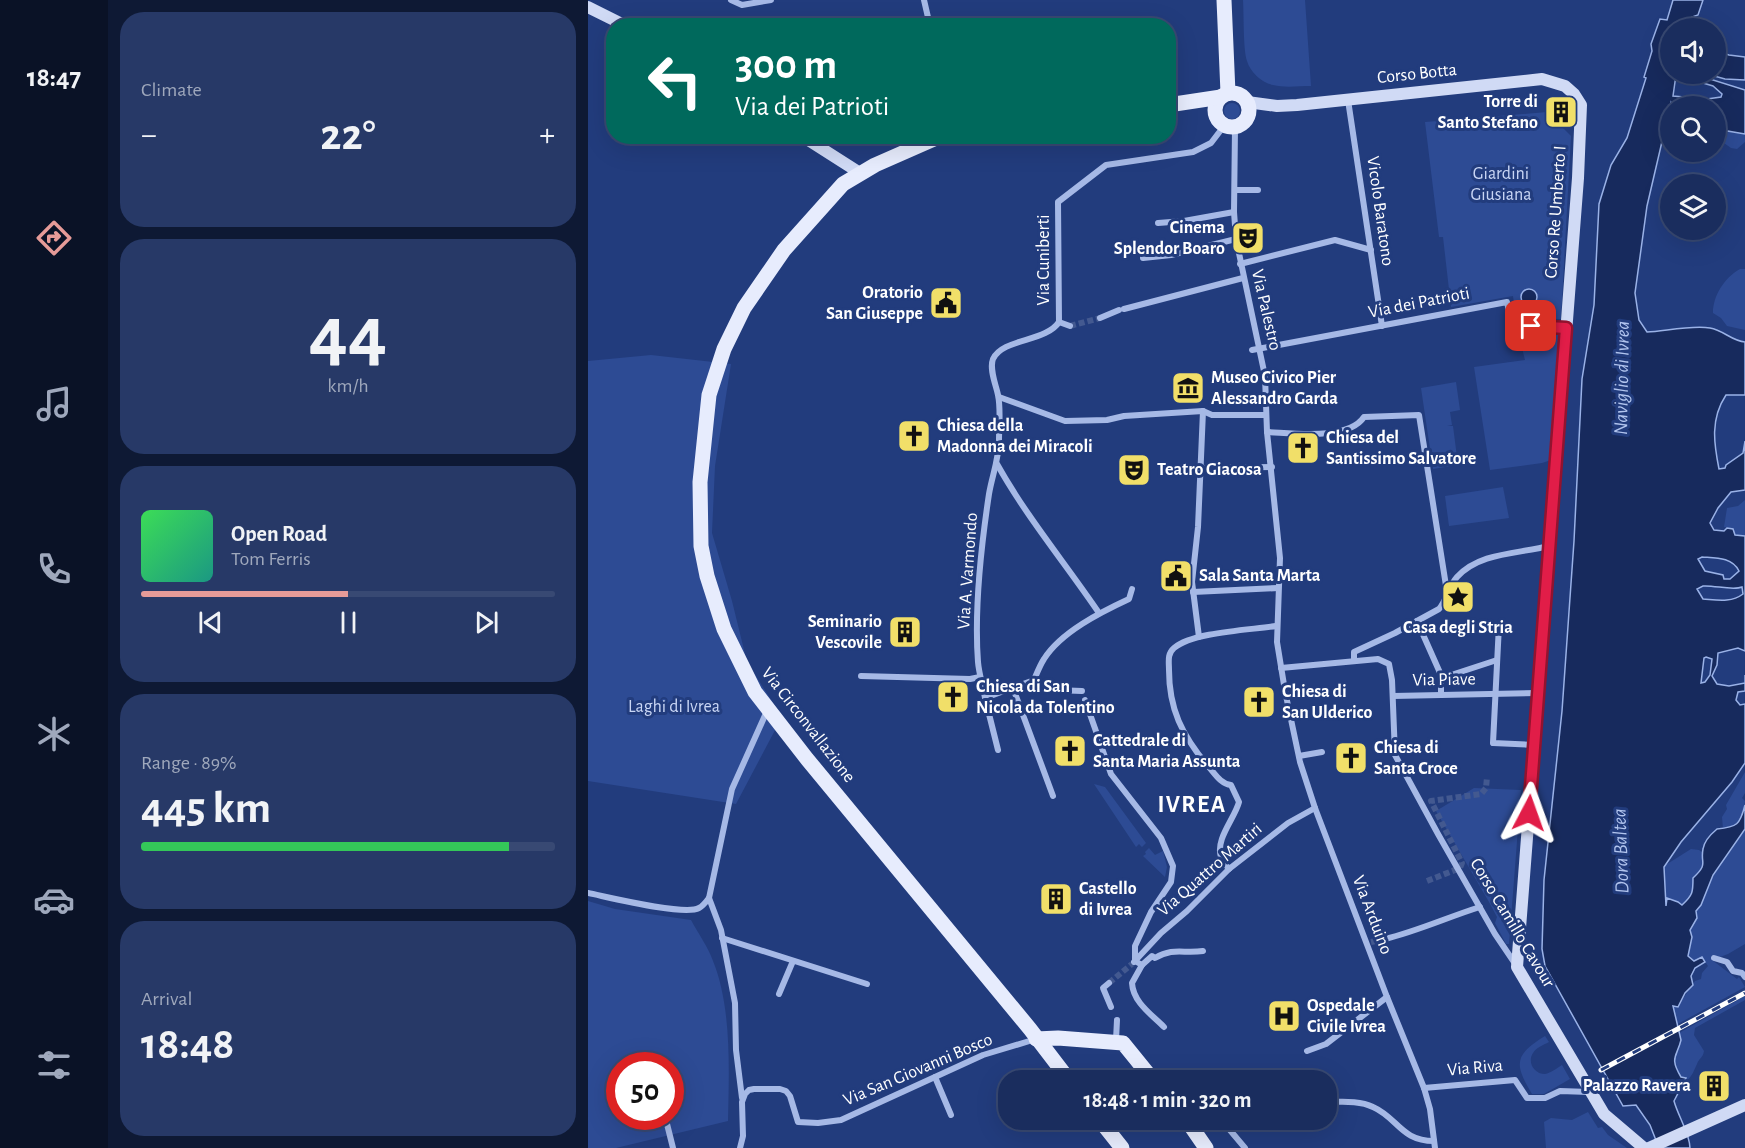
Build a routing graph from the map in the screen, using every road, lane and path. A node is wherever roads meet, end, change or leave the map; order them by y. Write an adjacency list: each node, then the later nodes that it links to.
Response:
1 (731, 0): 2 (street)
2 (771, 0)
3 (924, 0): 7 (street)
4 (1224, 0): 8 (main road)
5 (588, 7): 6 (main road)
6 (610, 18)
7 (928, 18)
8 (1234, 97): 9 (main road, Corso Botta); 10 (main road); 13 (main road); 13 (main road)
9 (1348, 100): 11 (main road, Corso Botta); 22 (street, Vicolo Baratono)
10 (1176, 104)
11 (1581, 105): 30 (main road, Corso Re Umberto I)
12 (1176, 106): 13 (main road)
13 (1225, 124): 17 (street, Via Palestro); 27 (street, Via Cuniberti)
14 (815, 144): 16 (main road)
15 (923, 144): 16 (main road, Via Circonvallazione)
16 (860, 173): 65 (main road, Via Circonvallazione)
17 (1235, 190): 18 (street); 19 (street, Via Palestro)
18 (1258, 190)
19 (1234, 212): 20 (street); 21 (street, Via Palestro)
20 (1158, 223)
21 (1236, 239): 23 (street); 24 (street, Via Palestro)
22 (1371, 250): 24 (street); 29 (street, Vicolo Baratono)
23 (1143, 258)
24 (1240, 264): 25 (street, Via Palestro)
25 (1243, 278): 26 (street); 31 (street, Via Palestro)
26 (1100, 318)
27 (1059, 322): 28 (street); 32 (street, Via Cuniberti)
28 (1070, 326)
29 (1382, 326): 30 (street, Via dei Patrioti); 31 (street, Via dei Patrioti)
30 (1566, 328): 40 (main road, Corso Re Umberto I)
31 (1256, 349): 35 (street, Via Palestro)
32 (997, 354): 33 (street, Via A. Varmondo)
33 (999, 397): 34 (street); 37 (street, Via A. Varmondo)
34 (1203, 411): 35 (street); 39 (street)
35 (1266, 415): 36 (street, Via Palestro)
36 (1267, 432): 38 (street, Via Palestro); 44 (street)
37 (997, 464): 45 (street); 55 (street, Via A. Varmondo)
38 (1272, 467): 39 (street); 41 (street, Via Palestro)
39 (1200, 468): 43 (street)
40 (1550, 546): 44 (street); 59 (main road, Corso Re Umberto I)
41 (1278, 588): 43 (street); 48 (street, Via Palestro)
42 (1132, 589): 45 (street)
43 (1193, 592): 49 (street)
44 (1447, 592): 46 (street)
45 (1099, 613): 56 (street)
46 (1417, 621): 51 (street); 54 (street)
47 (1499, 625): 50 (street, Via Piave)
48 (1276, 626): 49 (street); 52 (street, Via Palestro)
49 (1198, 637): 72 (street)
50 (1497, 660): 54 (street); 61 (street, Via Piave)
51 (1354, 662): 52 (street); 62 (street, Corso Camillo Cavour)
52 (1281, 668): 69 (street, Via Arduino)
53 (861, 676): 55 (street)
54 (1442, 678): 60 (street)
55 (981, 679): 63 (street, Via A. Varmondo)
56 (1034, 680): 57 (street); 58 (street)
57 (1013, 688): 63 (street); 70 (street)
58 (1082, 691)
59 (1538, 693): 61 (street, Via Piave); 66 (main road, Corso Re Umberto I)
60 (1441, 694): 61 (street, Via Piave); 62 (street, Via Piave)
61 (1496, 694): 66 (street, Via Piave)
62 (1393, 696): 75 (street, Corso Camillo Cavour)
63 (985, 698): 67 (street, Via A. Varmondo)
64 (1085, 699): 81 (street)
65 (768, 710): 74 (street); 92 (main road, Via Circonvallazione)
66 (1534, 745): 83 (main road, Corso Re Umberto I)
67 (998, 750)
68 (1322, 752): 69 (street)
69 (1299, 756): 71 (street, Via Arduino)
70 (1053, 796)
71 (1315, 808): 72 (street, Via Quattro Martiri); 88 (street, Via Arduino)
72 (1229, 869): 81 (street, Via Quattro Martiri)
73 (588, 893): 74 (street)
74 (709, 898): 76 (street)
75 (1480, 908): 77 (street); 83 (street, Corso Camillo Cavour)
76 (722, 938): 80 (street); 100 (street)
77 (1385, 939)
78 (1203, 951): 82 (street)
79 (1714, 958): 84 (street)
80 (793, 961): 86 (street); 87 (street)
81 (1133, 962): 82 (street)
82 (1142, 965): 91 (street)
83 (1517, 967): 99 (main road, Corso Camillo Cavour)
84 (1745, 977)
85 (1109, 983): 89 (street)
86 (867, 984)
87 (779, 994)
88 (1386, 997): 94 (street); 98 (street, Via Arduino)
89 (1111, 1007)
90 (1117, 1020): 93 (street)
91 (1164, 1026)
92 (1036, 1039): 93 (main road); 95 (main road, Via Circonvallazione); 97 (street, Via San Giovanni Bosco)
93 (1115, 1042): 96 (main road)
94 (1307, 1051)
95 (1061, 1070)
96 (1145, 1070)
97 (935, 1077): 100 (street, Via San Giovanni Bosco); 103 (street)
98 (1424, 1088): 99 (street, Via Riva); 108 (street, Via Arduino)
99 (1589, 1092): 109 (main road, Corso Camillo Cavour)
100 (742, 1102): 111 (street)
101 (1337, 1102): 108 (street)
102 (1745, 1105): 109 (main road)
103 (951, 1115)
104 (668, 1130): 110 (street)
105 (1108, 1130): 112 (main road)
106 (1194, 1130): 113 (main road)
107 (1230, 1130): 114 (street)
108 (1434, 1145)
109 (1649, 1147)
110 (673, 1148)
111 (740, 1148)
112 (1122, 1148)
113 (1206, 1148)
114 (1245, 1148)

